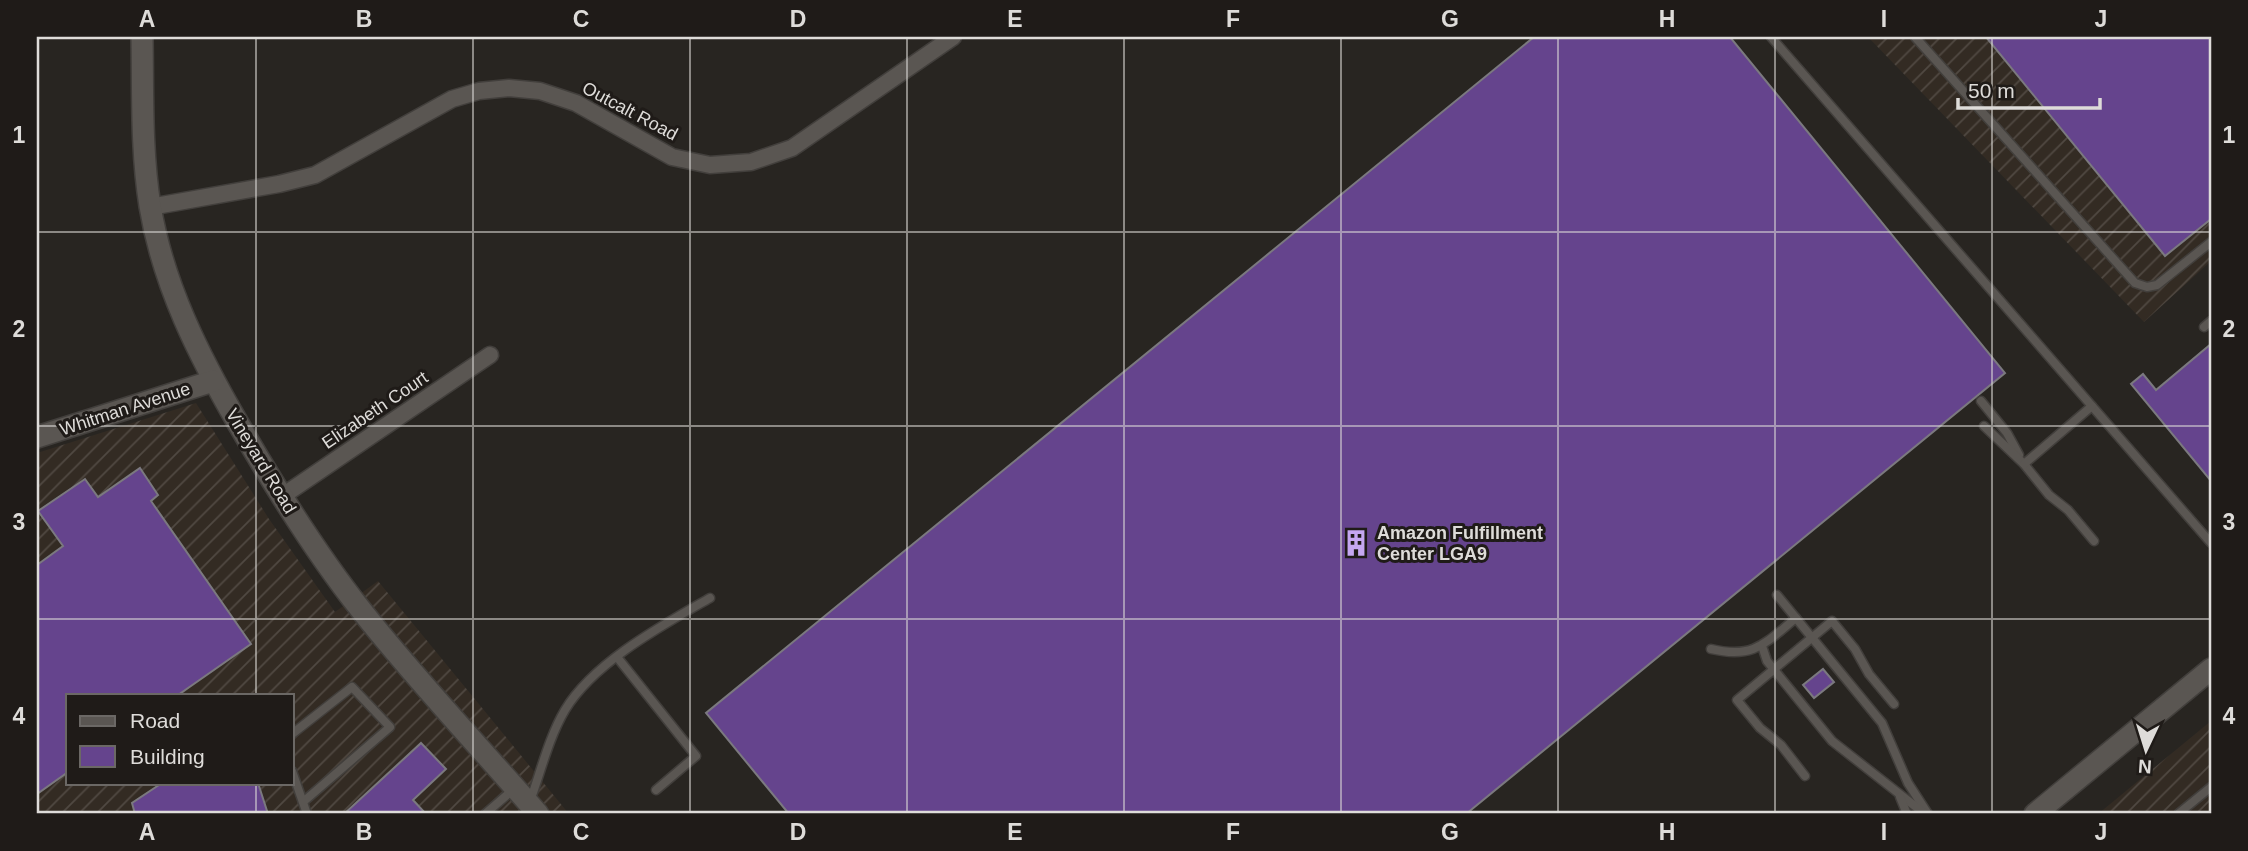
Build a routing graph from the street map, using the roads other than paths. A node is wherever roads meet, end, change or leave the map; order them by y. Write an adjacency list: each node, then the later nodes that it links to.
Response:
1 (142, 37): 5 (street, Vineyard Road)
2 (953, 37): 5 (street, Outcalt Road)
3 (1771, 37): 10 (lane)
4 (1915, 37): 6 (lane)
5 (150, 207): 8 (street, Vineyard Road)
6 (2211, 242)
7 (490, 355): 14 (street, Elizabeth Court)
8 (213, 381): 12 (street, Whitman Avenue); 14 (street, Vineyard Road)
9 (1981, 401): 13 (lane)
10 (2092, 406): 13 (lane); 16 (lane)
11 (1984, 426): 13 (lane)
12 (37, 437)
13 (2024, 464): 15 (lane)
14 (281, 497): 34 (street, Vineyard Road)
15 (2094, 541)
16 (2211, 543)
17 (1777, 595): 19 (lane)
18 (710, 598): 23 (lane)
19 (1796, 618): 20 (lane); 21 (lane)
20 (1812, 638): 25 (lane); 26 (lane); 38 (lane)
21 (1762, 646): 22 (lane); 25 (lane)
22 (1711, 649)
23 (617, 657): 31 (lane); 34 (lane)
24 (2211, 669): 39 (street)
25 (1773, 670): 28 (lane); 32 (lane)
26 (1894, 704)
27 (294, 732): 33 (lane)
28 (1805, 776)
29 (294, 777): 33 (lane)
30 (2211, 787): 40 (lane)
31 (656, 789)
32 (1899, 794): 37 (lane); 38 (lane)
33 (303, 802): 35 (lane)
34 (527, 802): 36 (lane)
35 (307, 814)
36 (485, 814)
37 (1908, 814)
38 (1926, 814)
39 (2035, 814)
40 (2178, 814)

